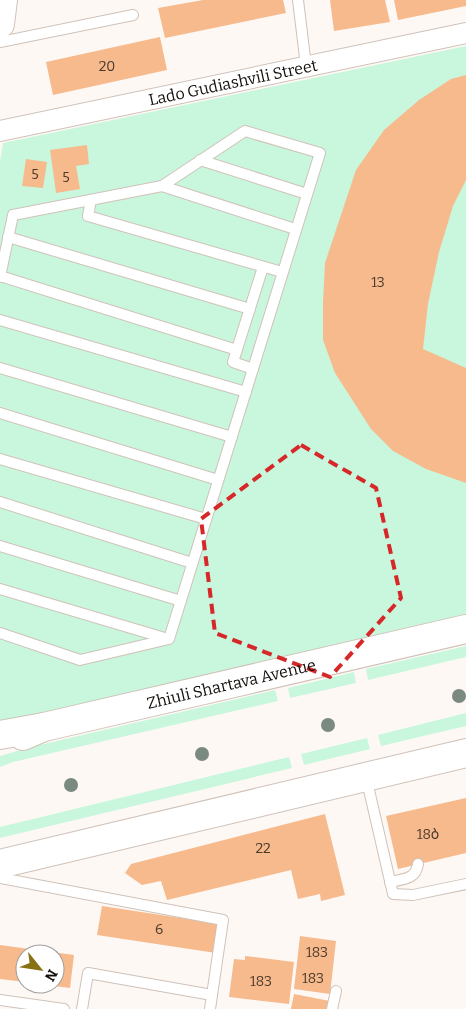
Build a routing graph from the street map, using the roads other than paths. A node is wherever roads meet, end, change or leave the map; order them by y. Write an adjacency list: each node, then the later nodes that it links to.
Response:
1 (3, 0): 4 (main road)
2 (298, 0): 7 (lane)
3 (133, 15): 6 (lane)
4 (0, 24)
5 (466, 33): 7 (street, Lado Gudiashvili Street)
6 (0, 42)
7 (306, 66): 8 (street, Lado Gudiashvili Street)
8 (0, 131)
9 (200, 160): 10 (lane); 11 (lane); 11 (lane)
10 (162, 186): 12 (lane); 13 (lane)
11 (307, 194): 13 (lane)
12 (91, 200): 14 (lane); 15 (lane)
13 (295, 229): 16 (lane)
14 (8, 237): 17 (lane); 18 (lane)
15 (263, 267): 16 (lane); 18 (lane)
16 (282, 272): 22 (lane)
17 (0, 277): 20 (lane)
18 (250, 309): 20 (lane)
19 (0, 320): 23 (lane)
20 (237, 350): 22 (lane)
21 (0, 368): 25 (lane)
22 (253, 369): 23 (lane)
23 (246, 392): 25 (lane)
24 (0, 413): 27 (lane)
25 (232, 437): 27 (lane)
26 (0, 459): 29 (lane)
27 (218, 480): 29 (lane)
28 (0, 502): 31 (lane)
29 (206, 519): 31 (lane)
30 (0, 546): 33 (lane)
31 (192, 563): 33 (lane)
32 (0, 589): 36 (lane)
33 (181, 601): 36 (lane)
34 (466, 629): 37 (main road, Zhiuli Shartava Avenue)
35 (0, 633): 36 (lane)
36 (169, 640)
37 (44, 727): 38 (main road); 39 (main road, Zhiuli Shartava Avenue)
38 (0, 735)
39 (0, 746)
40 (466, 753): 41 (main road)
41 (366, 775): 42 (main road); 45 (lane)
42 (0, 864)
43 (418, 864): 45 (lane)
44 (0, 878): 48 (lane)
45 (390, 882): 46 (lane)
46 (466, 884)
47 (336, 991): 53 (lane)
48 (212, 995): 51 (lane); 52 (lane)
49 (0, 1000): 50 (lane)
50 (64, 1009)
51 (82, 1009)
52 (210, 1009)
53 (332, 1009)

